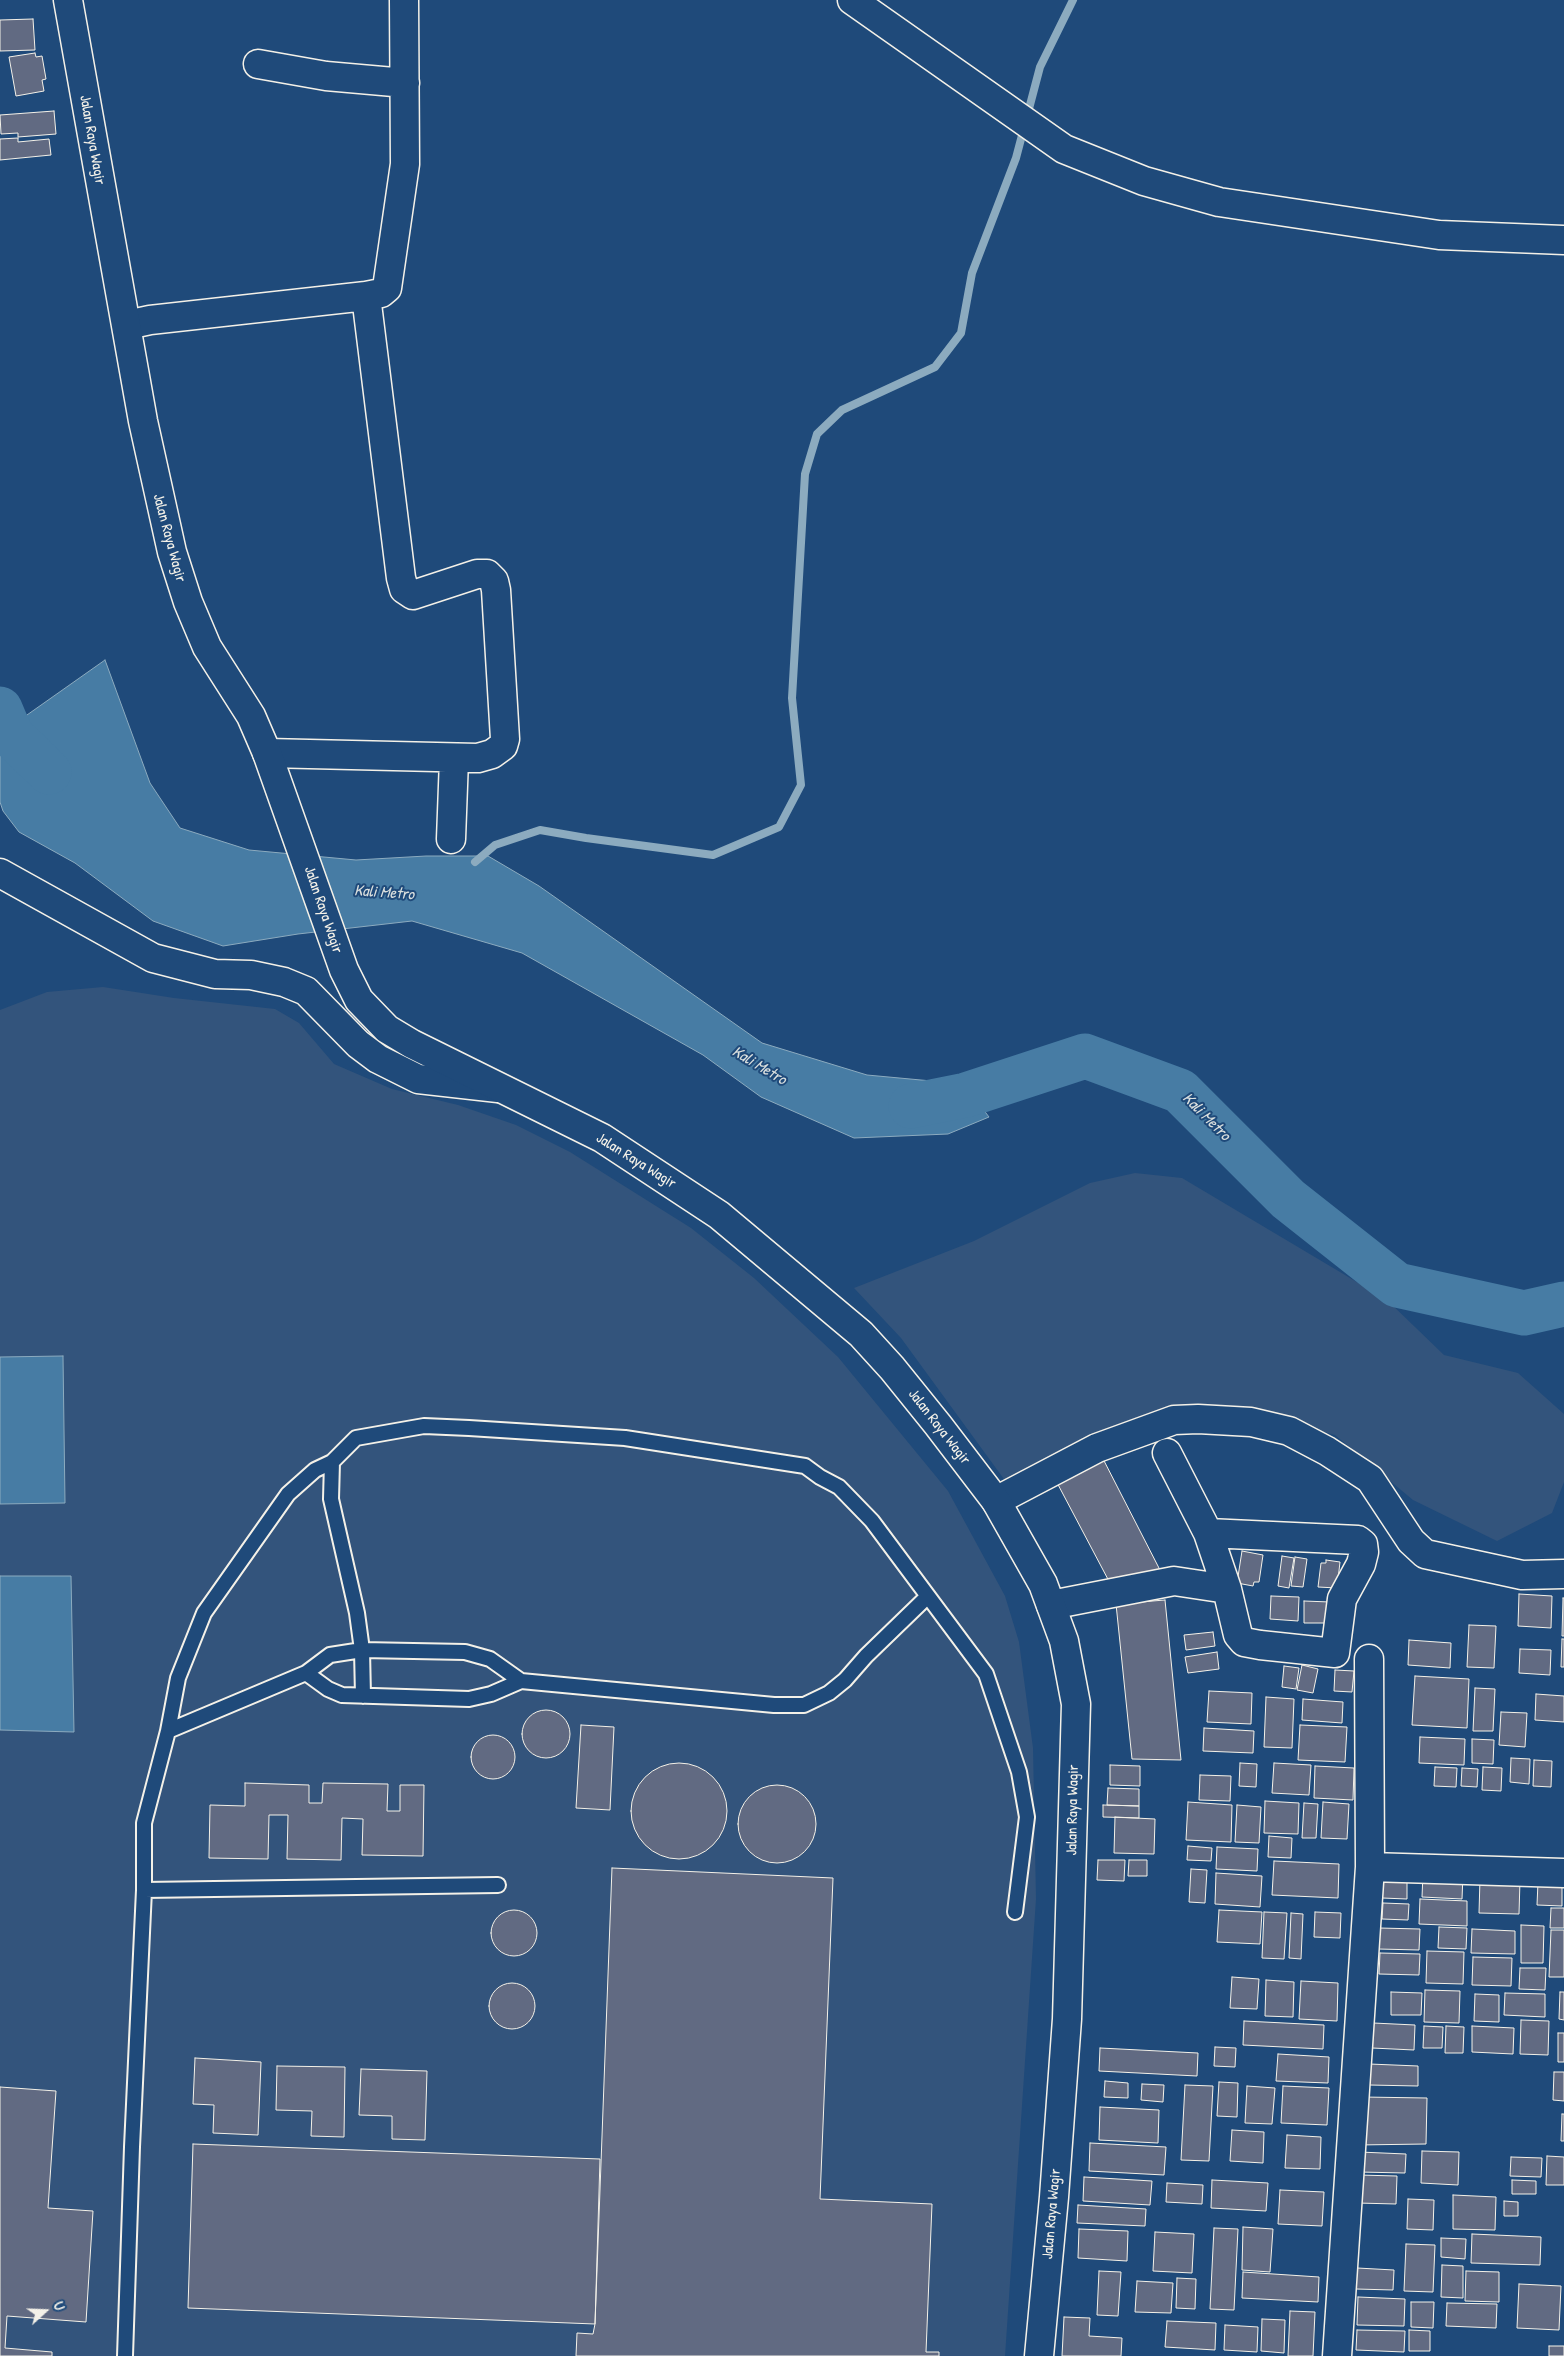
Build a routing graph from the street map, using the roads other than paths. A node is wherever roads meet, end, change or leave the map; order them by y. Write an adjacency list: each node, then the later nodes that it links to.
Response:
1 (68, 0): 8 (street, Jalan Raya Wagir)
2 (404, 0): 5 (street)
3 (852, 0): 6 (street)
4 (258, 64): 5 (street)
5 (404, 83): 7 (street)
6 (1564, 240)
7 (366, 296): 8 (street); 10 (street)
8 (127, 325): 9 (street, Jalan Raya Wagir)
9 (267, 753): 10 (street); 13 (street, Jalan Raya Wagir)
10 (454, 758): 11 (street)
11 (451, 839)
12 (0, 873): 13 (street)
13 (498, 1088): 16 (street, Jalan Raya Wagir)
14 (1167, 1453): 17 (street)
15 (332, 1462): 21 (lane); 23 (lane); 28 (lane)
16 (996, 1501): 18 (street); 22 (street, Jalan Raya Wagir)
17 (1212, 1544): 19 (street); 20 (street); 20 (street)
18 (1564, 1574)
19 (1174, 1581): 20 (street); 22 (street)
20 (1227, 1589)
21 (928, 1596): 26 (lane); 33 (lane)
22 (1052, 1605): 35 (street, Jalan Raya Wagir)
23 (362, 1650): 25 (lane); 26 (lane); 27 (lane)
24 (1369, 1659): 29 (street)
25 (306, 1673): 27 (lane); 28 (lane)
26 (521, 1682): 27 (lane)
27 (363, 1696)
28 (168, 1731): 32 (lane)
29 (1370, 1868): 30 (street); 36 (street)
30 (1564, 1873)
31 (498, 1885): 32 (lane)
32 (144, 1890): 34 (lane)
33 (1015, 1912)
34 (125, 2356)
35 (1039, 2356)
36 (1337, 2356)

